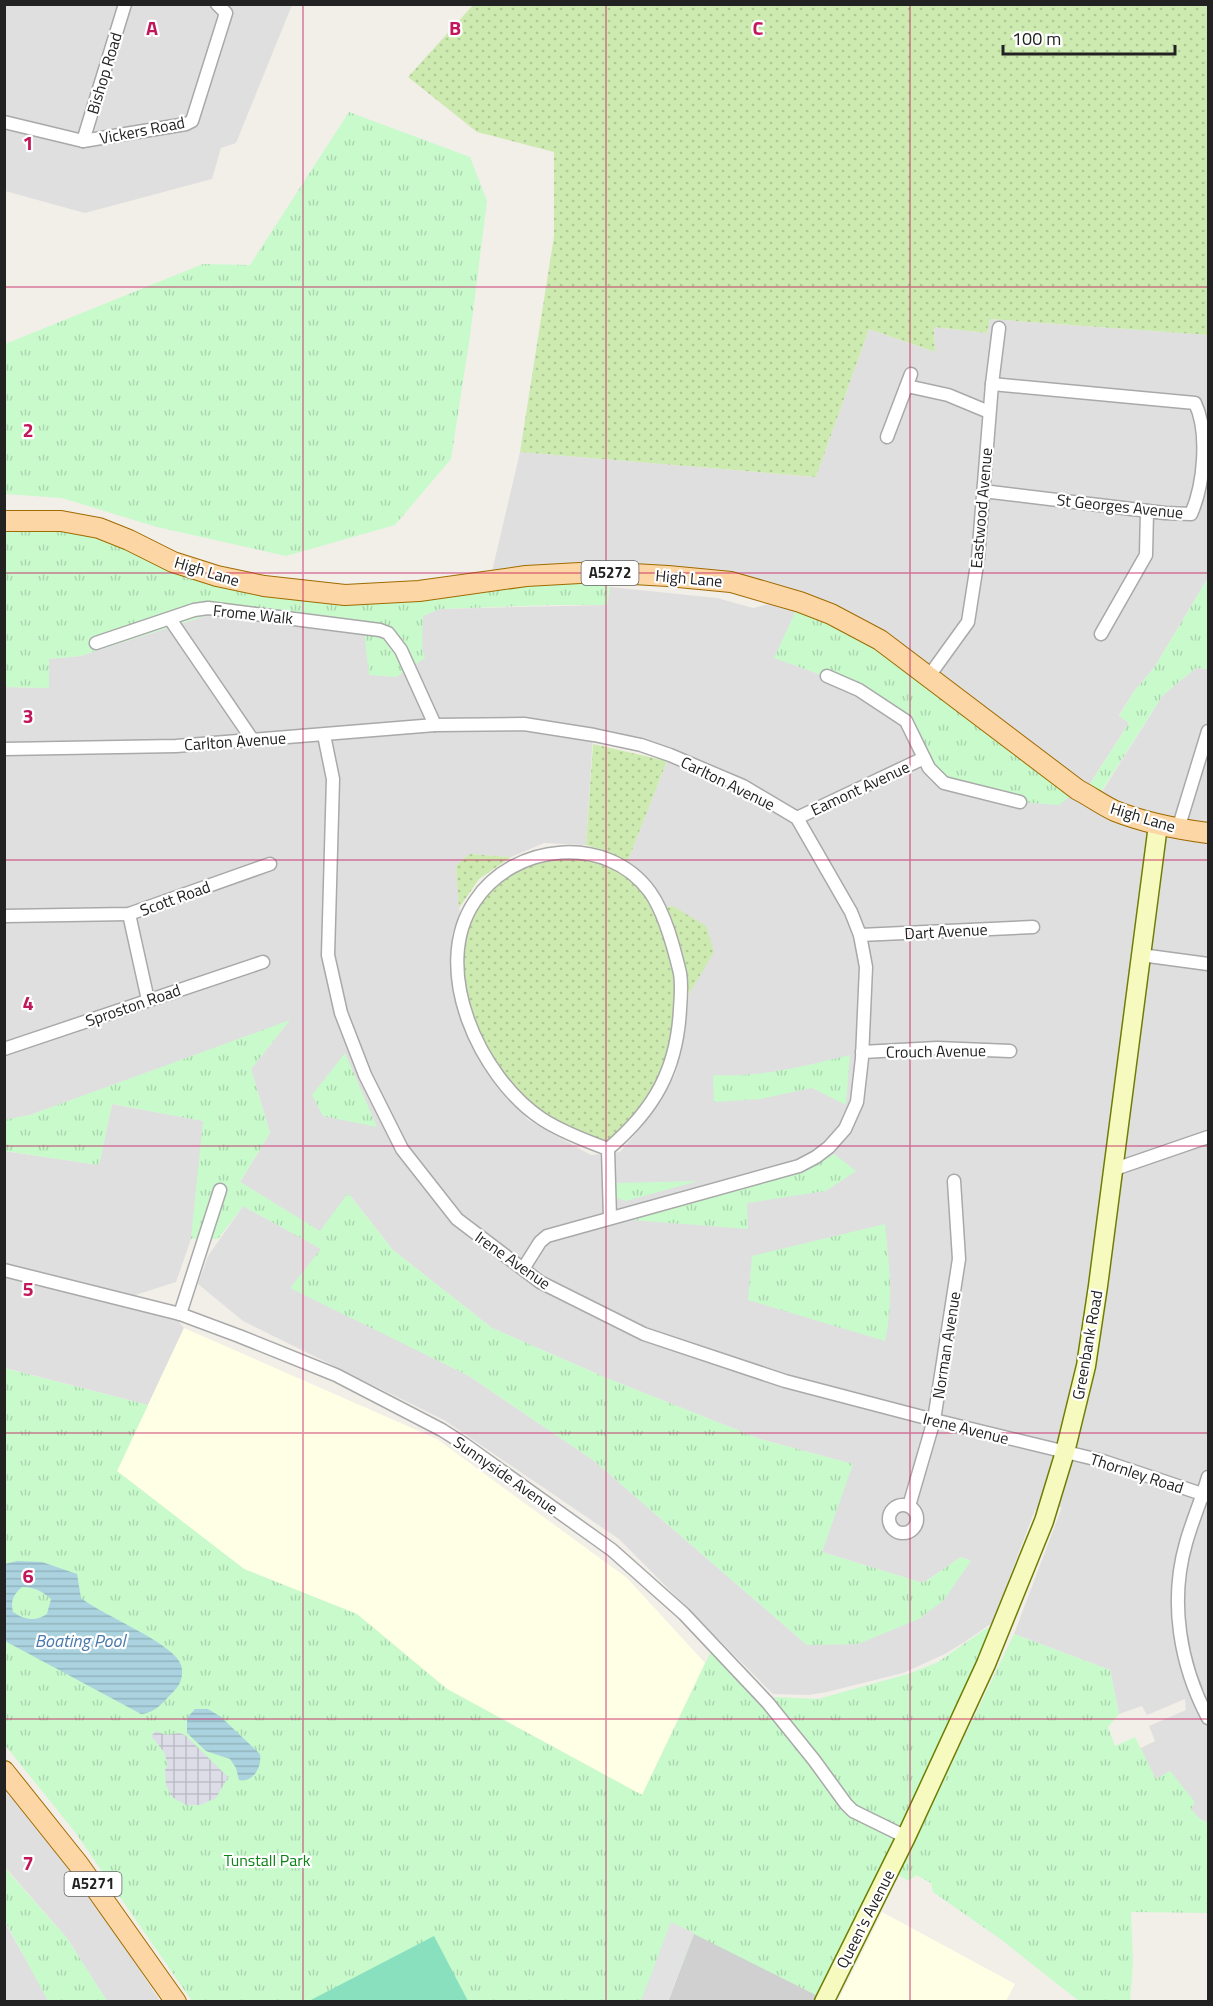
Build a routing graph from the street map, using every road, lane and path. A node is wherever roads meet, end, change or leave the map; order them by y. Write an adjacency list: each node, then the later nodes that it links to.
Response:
1 (125, 4): 4 (street, Bishop Road)
2 (217, 4): 4 (street, Vickers Road)
3 (4, 122): 4 (street, Vickers Road)
4 (83, 141)
5 (999, 328): 6 (street, Eastwood Avenue)
6 (992, 384): 7 (street, Eastwood Avenue); 10 (street, St Georges Avenue)
7 (989, 412): 8 (street); 9 (street, Eastwood Avenue)
8 (887, 437)
9 (983, 491): 10 (street, St Georges Avenue); 16 (street, Eastwood Avenue)
10 (1147, 511): 13 (street)
11 (4, 521): 16 (main road, High Lane / A5272)
12 (170, 619): 14 (street, Frome Walk); 17 (street, Frome Walk); 20 (street)
13 (1101, 634)
14 (96, 643)
15 (828, 676): 22 (street)
16 (929, 676): 25 (main road, High Lane / A5272)
17 (435, 725): 19 (street, Carlton Avenue); 24 (street, Carlton Avenue)
18 (1209, 731): 26 (street)
19 (324, 735): 20 (street, Carlton Avenue); 46 (street, Irene Avenue)
20 (252, 740): 21 (street, Carlton Avenue)
21 (4, 749)
22 (924, 758): 23 (street); 24 (street, Eamont Avenue)
23 (1020, 802)
24 (797, 818): 32 (street, Carlton Avenue)
25 (1158, 825): 26 (main road, High Lane / A5272); 33 (street, Greenbank Road)
26 (1178, 829): 27 (main road, High Lane / A5272)
27 (1209, 833)
28 (270, 864): 29 (street, Scott Road)
29 (129, 914): 30 (street, Scott Road); 36 (street)
30 (4, 915)
31 (1032, 927): 32 (street, Dart Avenue)
32 (860, 935): 39 (street, Carlton Avenue)
33 (1141, 955): 35 (street); 42 (street, Greenbank Road)
34 (263, 962): 36 (street, Sproston Road)
35 (1209, 964)
36 (148, 1000): 37 (street, Sproston Road)
37 (4, 1049)
38 (1010, 1051): 39 (street, Crouch Avenue)
39 (862, 1052): 45 (street, Carlton Avenue)
40 (1209, 1137): 42 (street)
41 (608, 1149): 41 (street); 45 (street)
42 (1115, 1169): 50 (street, Greenbank Road)
43 (954, 1181): 49 (street, Norman Avenue)
44 (220, 1190): 48 (street)
45 (610, 1218): 46 (street, Carlton Avenue)
46 (523, 1269): 49 (street, Irene Avenue)
47 (4, 1270): 48 (street, Sunnyside Avenue)
48 (180, 1314): 56 (street, Sunnyside Avenue)
49 (934, 1420): 50 (street, Irene Avenue); 53 (street, Norman Avenue)
50 (1065, 1452): 52 (street, Thornley Road); 56 (street, Greenbank Road)
51 (1209, 1477): 52 (street)
52 (1206, 1496): 54 (street)
53 (909, 1506)
54 (1209, 1718)
55 (4, 1771): 57 (main road, A5271)
56 (906, 1837): 58 (street, Queen's Avenue)
57 (176, 2001)
58 (824, 2001)

